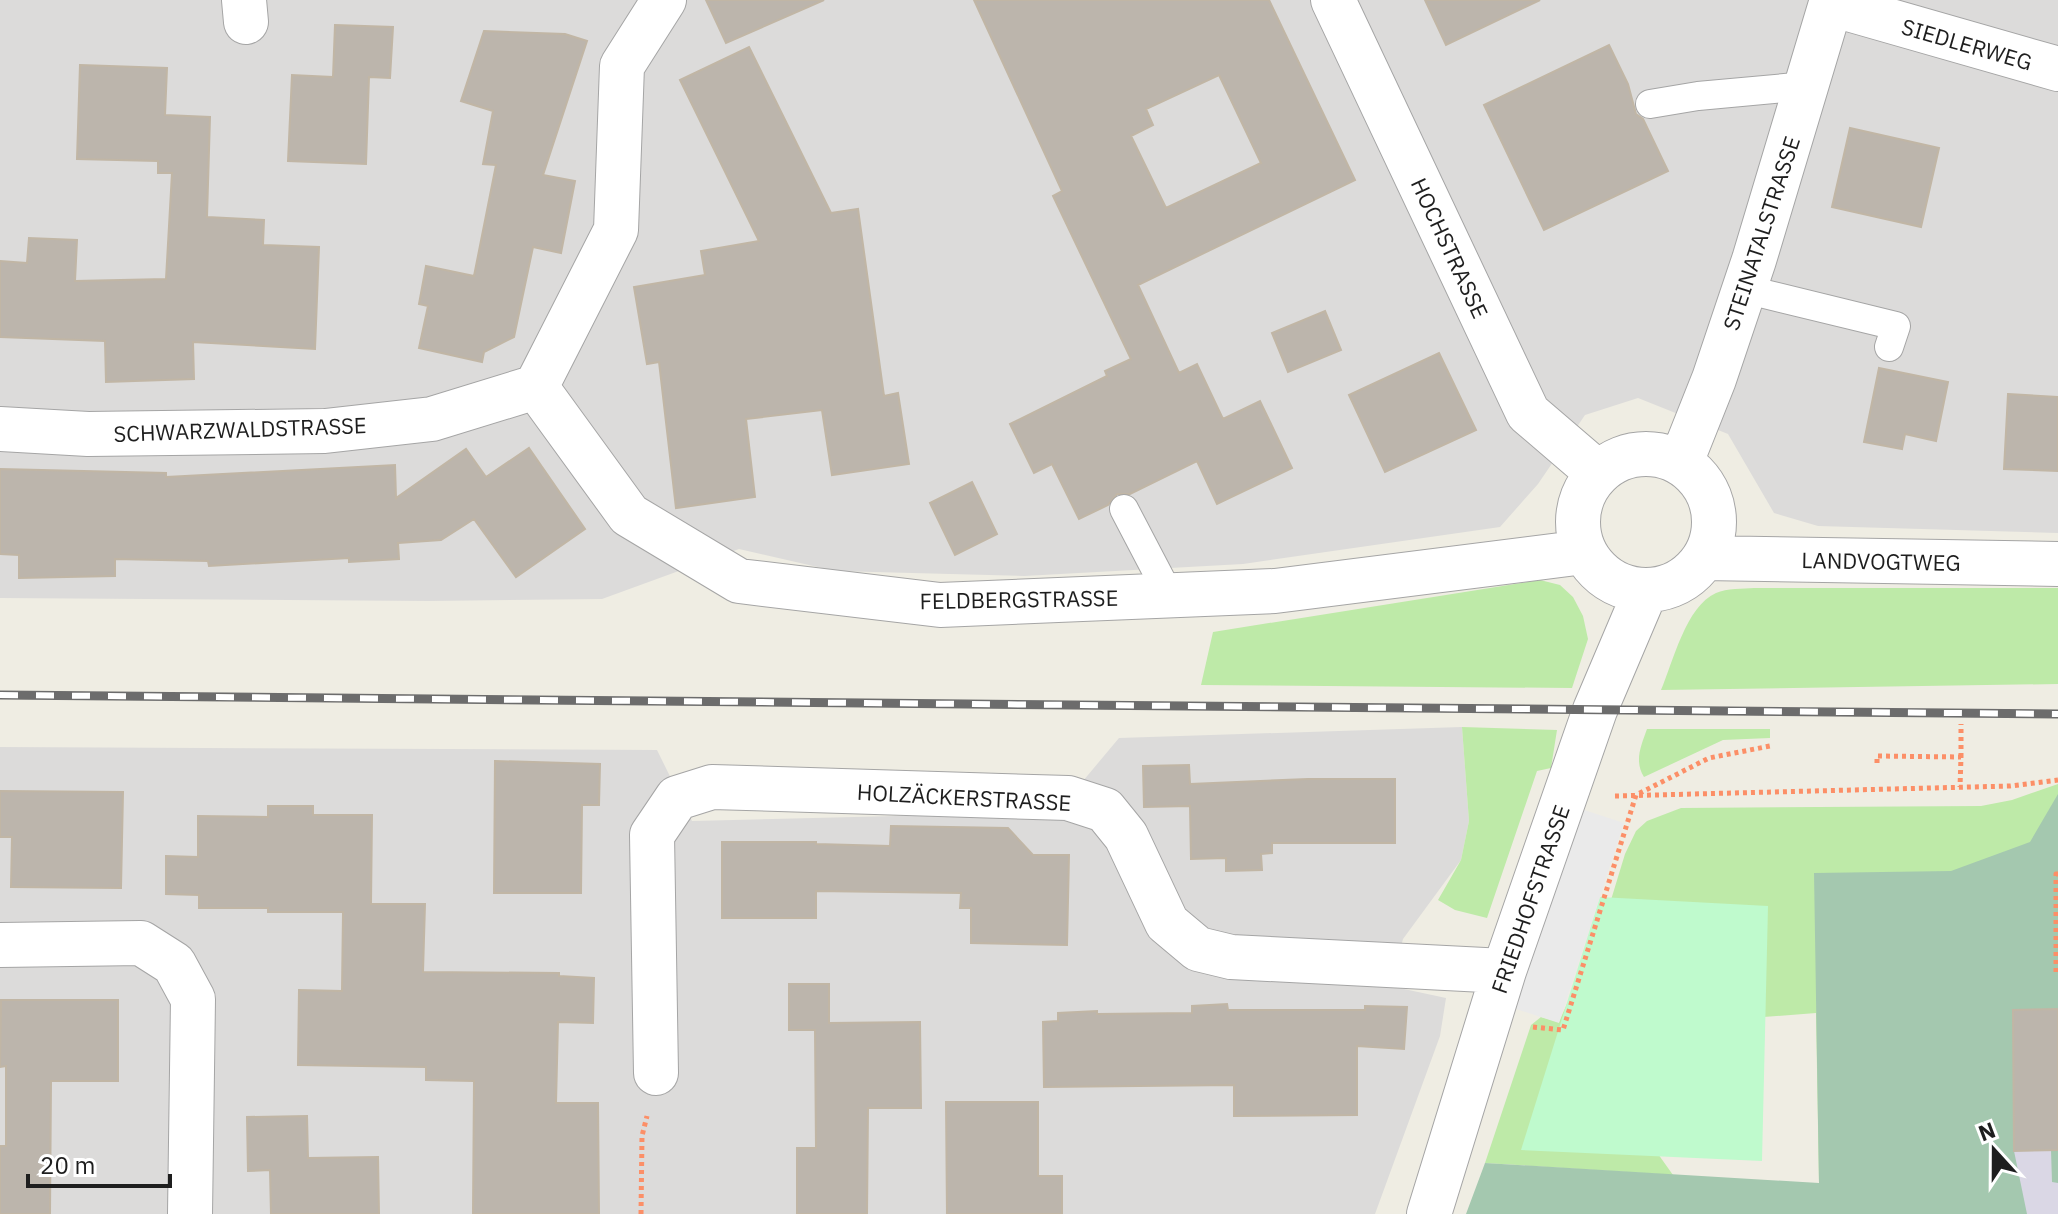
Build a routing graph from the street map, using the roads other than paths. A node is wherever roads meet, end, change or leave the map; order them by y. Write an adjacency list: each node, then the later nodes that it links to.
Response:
1 (664, 0): 9 (street)
2 (1333, 0): 12 (street, HOCHSTRASSE)
3 (1831, 2): 4 (street, SIEDLERWEG); 5 (street, STEINATALSTRASSE)
4 (2058, 69)
5 (1807, 86): 6 (lane); 7 (street, STEINATALSTRASSE)
6 (1650, 104)
7 (1744, 289): 8 (lane); 11 (street, STEINATALSTRASSE)
8 (1889, 347)
9 (536, 387): 10 (street, SCHWARZWALDSTRASSE); 18 (street, FELDBERGSTRASSE)
10 (0, 429)
11 (1681, 462): 12 (street); 15 (street)
12 (1598, 473): 14 (street)
13 (1124, 509): 18 (lane)
14 (1584, 552): 17 (street); 18 (street, FELDBERGSTRASSE)
15 (1704, 558): 16 (street, LANDVOGTWEG); 17 (street)
16 (2058, 564)
17 (1646, 590): 20 (street, FRIEDHOFSTRASSE)
18 (1169, 595)
19 (0, 945): 22 (street)
20 (1504, 971): 21 (street, HOLZÄCKERSTRASSE); 23 (street, FRIEDHOFSTRASSE)
21 (656, 1073)
22 (190, 1214)
23 (1429, 1214)

